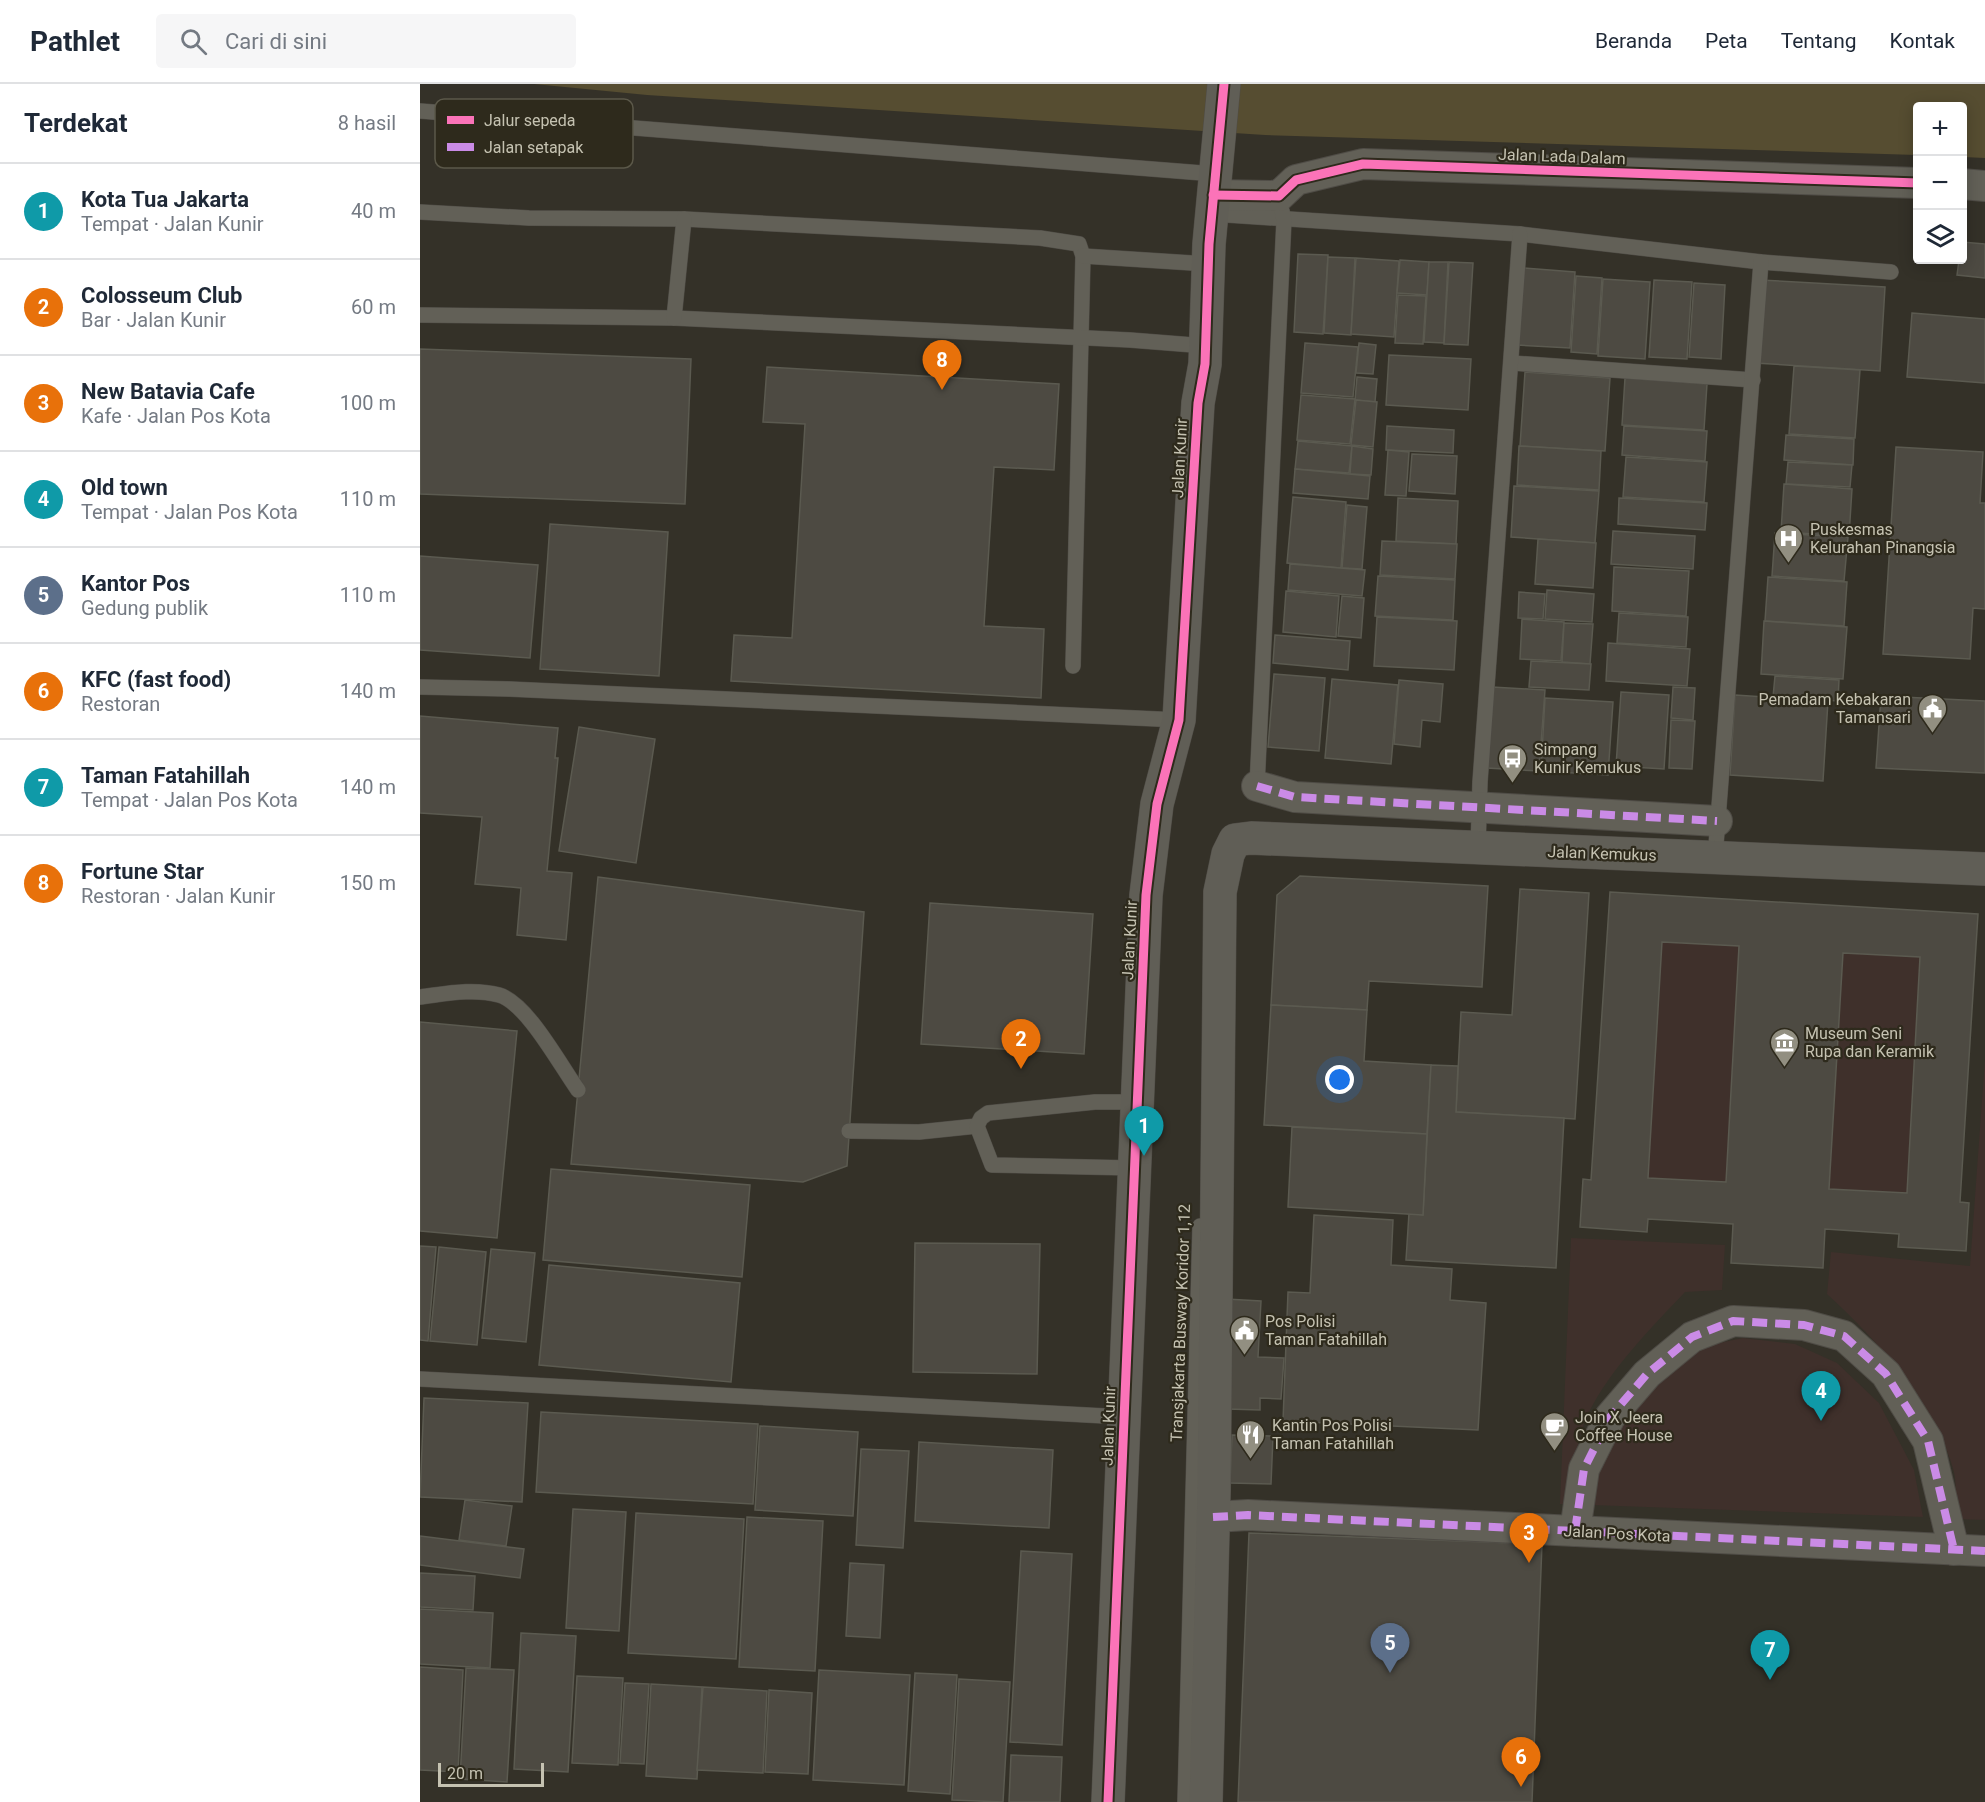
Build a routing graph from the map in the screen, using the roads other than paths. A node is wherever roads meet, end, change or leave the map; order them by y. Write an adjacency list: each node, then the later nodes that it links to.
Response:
1 (1224, 84): 7 (street, Jalan Kunir)
2 (420, 111): 3 (lane)
3 (435, 112)
4 (633, 131): 7 (lane)
5 (1913, 183): 9 (street, Jalan Lada Dalam)
6 (1967, 184): 8 (street)
7 (1214, 186): 9 (street); 15 (street, Jalan Kunir)
8 (1985, 186)
9 (1281, 208): 12 (lane); 26 (lane)
10 (420, 212): 11 (lane)
11 (684, 219): 13 (lane); 18 (lane)
12 (1520, 234): 14 (lane); 21 (lane)
13 (1083, 256): 15 (lane); 19 (lane)
14 (1761, 262): 16 (lane); 22 (lane)
15 (1208, 264): 20 (street, Jalan Kunir)
16 (1891, 272)
17 (420, 315): 18 (lane)
18 (674, 318): 19 (lane)
19 (1080, 339): 20 (lane); 23 (lane)
20 (1205, 355): 25 (street, Jalan Kunir); 50 (street, Jalan Kunir)
21 (1512, 363): 22 (lane); 27 (lane)
22 (1754, 380): 28 (lane)
23 (1073, 666)
24 (420, 687): 25 (lane)
25 (1179, 720): 37 (street, Jalan Kunir)
26 (1257, 786): 27 (street)
27 (1479, 806): 28 (street); 29 (lane)
28 (1717, 821): 31 (lane)
29 (1478, 848): 30 (street, Jalan Kemukus); 31 (street, Jalan Kemukus)
30 (1227, 854): 33 (lane); 45 (street)
31 (1715, 858): 32 (street, Jalan Kemukus)
32 (1985, 869)
33 (1204, 900)
34 (420, 997): 36 (lane)
35 (1203, 1005): 41 (lane, Transjakarta Busway Koridor 1,12)
36 (578, 1090)
37 (1137, 1102): 38 (lane); 40 (street, Jalan Kunir)
38 (977, 1126): 39 (lane); 40 (lane)
39 (849, 1131)
40 (1134, 1168): 44 (street, Jalan Kunir)
41 (1201, 1192)
42 (1201, 1216): 51 (lane, Transjakarta Busway Koridor 1,12)
43 (420, 1379): 44 (lane)
44 (1124, 1418): 49 (street, Jalan Kunir)
45 (1213, 1517): 46 (street, Jalan Pos Kota); 52 (street)
46 (1575, 1531): 47 (street, Jalan Pos Kota); 47 (street)
47 (1954, 1550): 48 (street, Jalan Pos Kota)
48 (1985, 1551)
49 (1108, 1802)
50 (1118, 1802)
51 (1185, 1802)
52 (1206, 1802)

